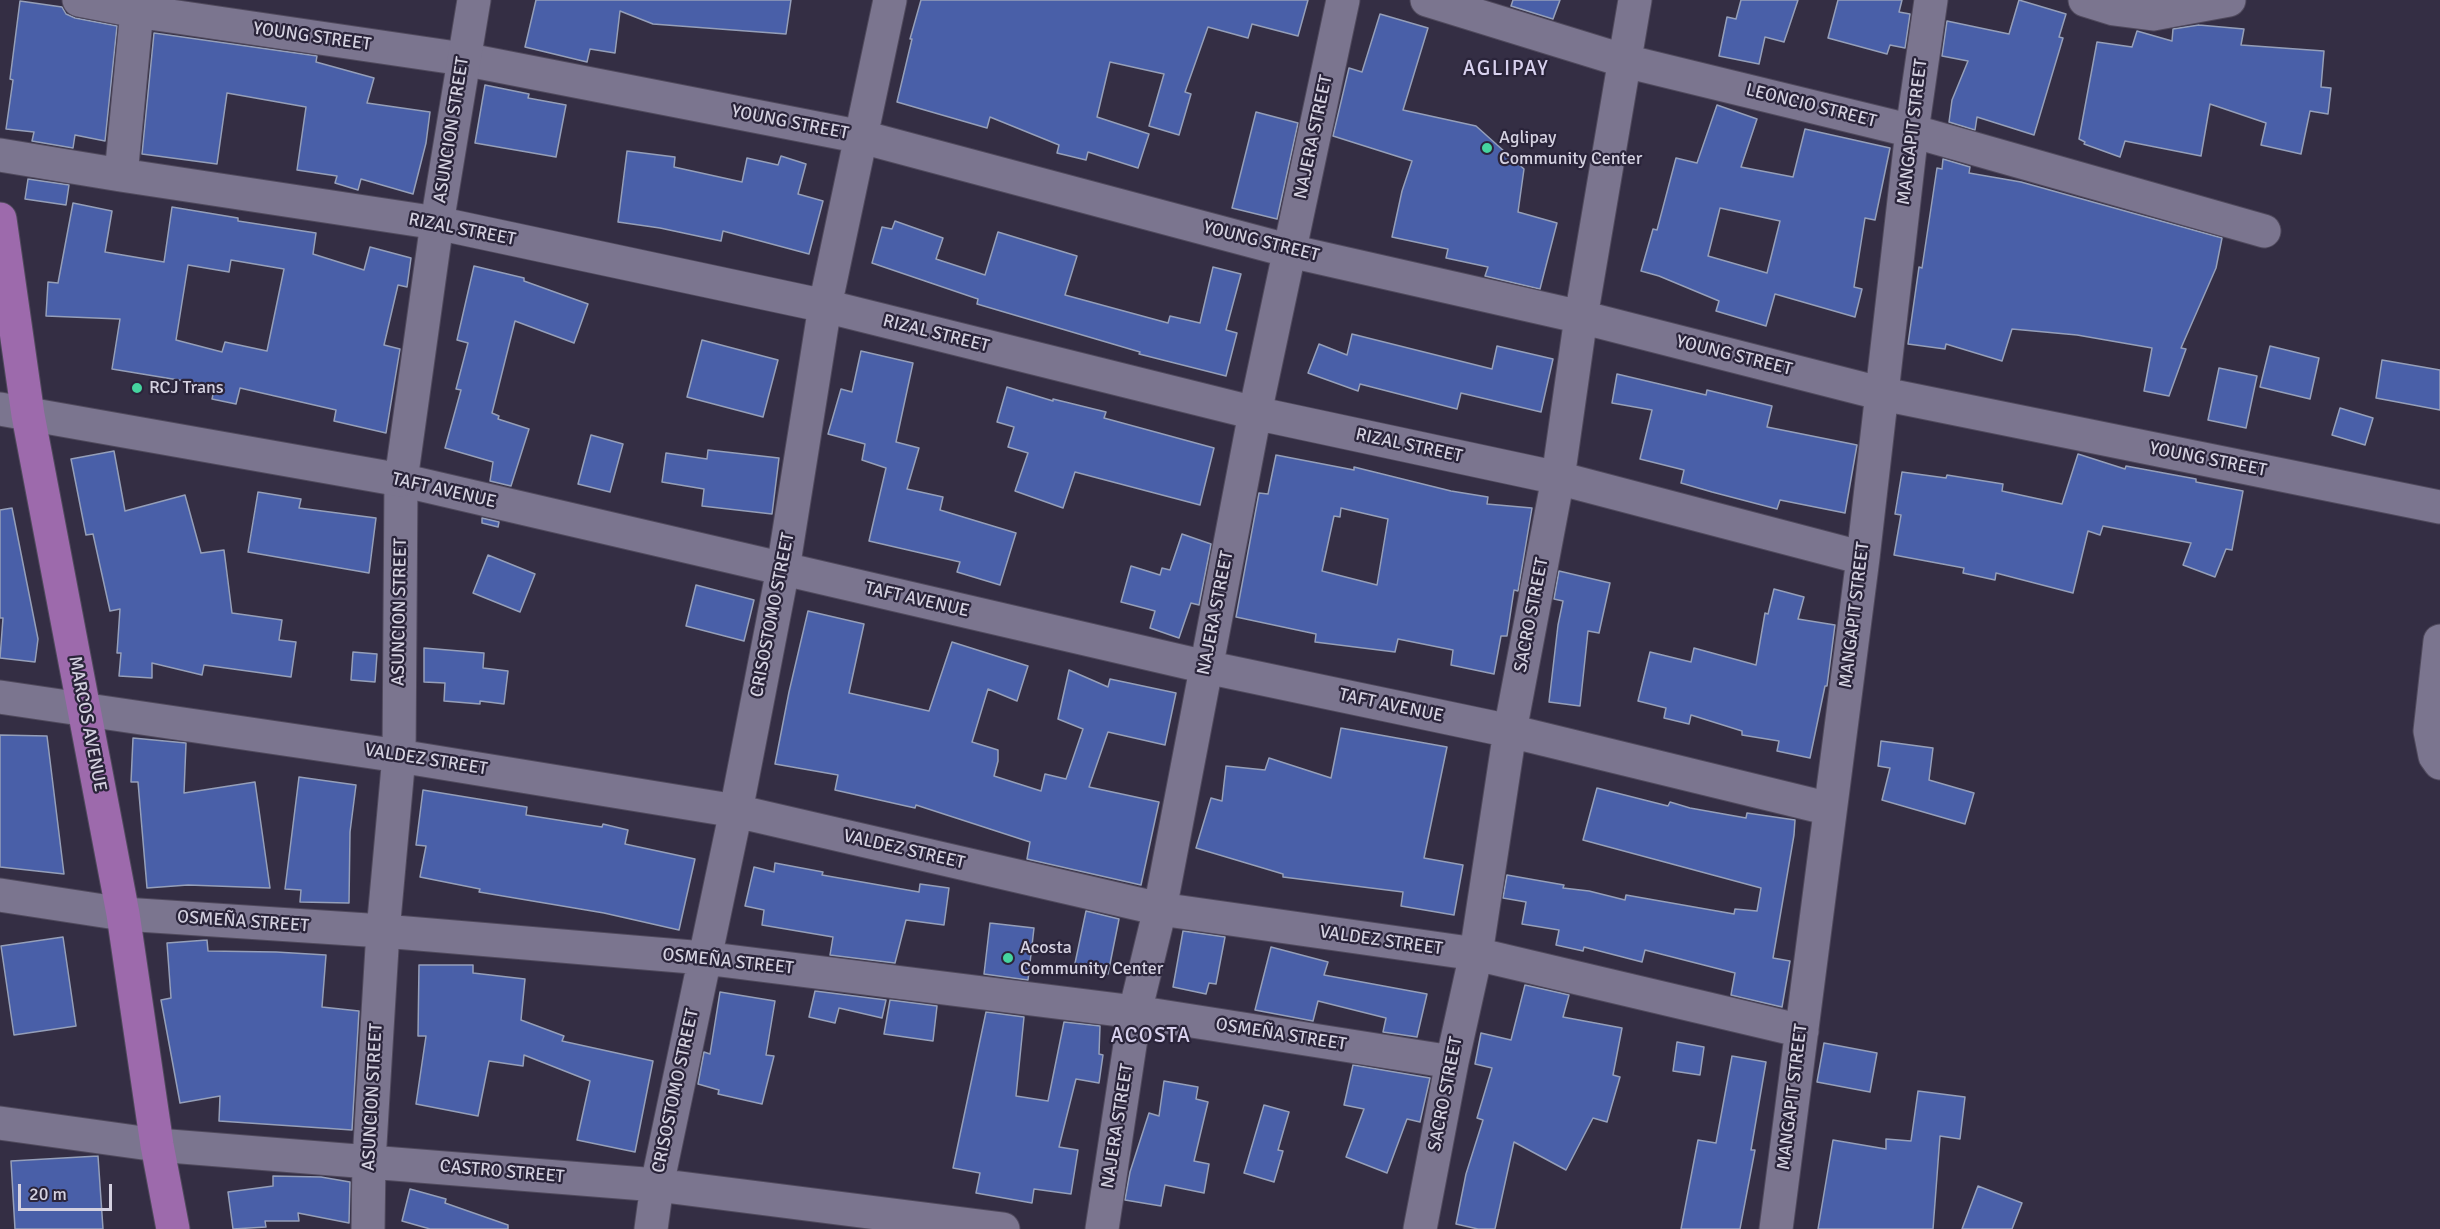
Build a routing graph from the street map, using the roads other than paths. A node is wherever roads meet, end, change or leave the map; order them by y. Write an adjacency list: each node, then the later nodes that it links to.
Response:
1 (79, 0): 10 (street, YOUNG STREET)
2 (474, 0): 11 (street, ASUNCION STREET)
3 (890, 0): 14 (street, CRISOSTOMO STREET)
4 (1343, 0): 20 (street, NAJERA STREET)
5 (1427, 0): 12 (street, LEONCIO STREET)
6 (1635, 0): 12 (street, SACRO STREET)
7 (1930, 0): 13 (street, MANGAPIT STREET)
8 (2085, 0): 9 (street)
9 (2229, 0)
10 (137, 6): 11 (street, YOUNG STREET); 16 (street)
11 (463, 60): 14 (street, YOUNG STREET); 18 (street, ASUNCION STREET)
12 (1625, 61): 13 (street, LEONCIO STREET); 22 (street, SACRO STREET)
13 (1912, 130): 19 (street, LEONCIO STREET); 23 (street, MANGAPIT STREET)
14 (862, 137): 20 (street, YOUNG STREET); 21 (street, CRISOSTOMO STREET)
15 (0, 154): 16 (street, RIZAL STREET)
16 (121, 176): 18 (street, RIZAL STREET)
17 (0, 219): 24 (main road, MARCOS AVENUE)
18 (437, 223): 21 (street, RIZAL STREET); 27 (street, ASUNCION STREET)
19 (2264, 231)
20 (1290, 250): 22 (street, YOUNG STREET); 25 (street, NAJERA STREET)
21 (825, 306): 25 (street, RIZAL STREET); 30 (street, CRISOSTOMO STREET)
22 (1581, 317): 23 (street, YOUNG STREET); 26 (street, SACRO STREET)
23 (1883, 394): 28 (street, YOUNG STREET); 29 (street, MANGAPIT STREET)
24 (14, 412): 27 (street, TAFT AVENUE); 34 (main road, MARCOS AVENUE)
25 (1255, 413): 26 (street, RIZAL STREET); 32 (street, NAJERA STREET)
26 (1558, 478): 29 (street, RIZAL STREET); 35 (street, SACRO STREET)
27 (402, 480): 30 (street, TAFT AVENUE); 36 (street, ASUNCION STREET)
28 (2440, 507)
29 (1863, 558): 38 (street, MANGAPIT STREET)
30 (783, 569): 32 (street, TAFT AVENUE); 39 (street, CRISOSTOMO STREET)
31 (2440, 641): 37 (street)
32 (1206, 667): 35 (street, TAFT AVENUE); 41 (street, NAJERA STREET)
33 (0, 697): 34 (street, VALDEZ STREET)
34 (84, 709): 36 (street, VALDEZ STREET); 42 (main road, MARCOS AVENUE)
35 (1510, 731): 38 (street, TAFT AVENUE); 44 (street, SACRO STREET)
36 (399, 756): 39 (street, VALDEZ STREET); 43 (street, ASUNCION STREET)
37 (2440, 763)
38 (1830, 809): 47 (street, MANGAPIT STREET)
39 (736, 811): 41 (street, VALDEZ STREET); 45 (street, CRISOSTOMO STREET)
40 (0, 895): 42 (street, OSMEÑA STREET)
41 (1160, 909): 44 (street, VALDEZ STREET); 46 (street, NAJERA STREET)
42 (123, 915): 43 (street, OSMEÑA STREET); 50 (main road, MARCOS AVENUE)
43 (384, 931): 45 (street, OSMEÑA STREET); 51 (street, ASUNCION STREET)
44 (1476, 954): 47 (street, VALDEZ STREET); 48 (street, SACRO STREET)
45 (704, 958): 46 (street, OSMEÑA STREET); 52 (street, CRISOSTOMO STREET)
46 (1135, 1012): 48 (street, OSMEÑA STREET); 57 (street, NAJERA STREET)
47 (1802, 1030): 59 (street, MANGAPIT STREET)
48 (1452, 1062): 58 (street, SACRO STREET)
49 (0, 1123): 50 (street, CASTRO STREET)
50 (157, 1145): 51 (street, CASTRO STREET); 53 (main road, MARCOS AVENUE)
51 (369, 1161): 52 (street, CASTRO STREET); 54 (street, ASUNCION STREET)
52 (657, 1185): 55 (street, CRISOSTOMO STREET); 56 (street, CASTRO STREET)
53 (173, 1229)
54 (368, 1229)
55 (651, 1229)
56 (1004, 1229)
57 (1102, 1229)
58 (1420, 1229)
59 (1776, 1229)

